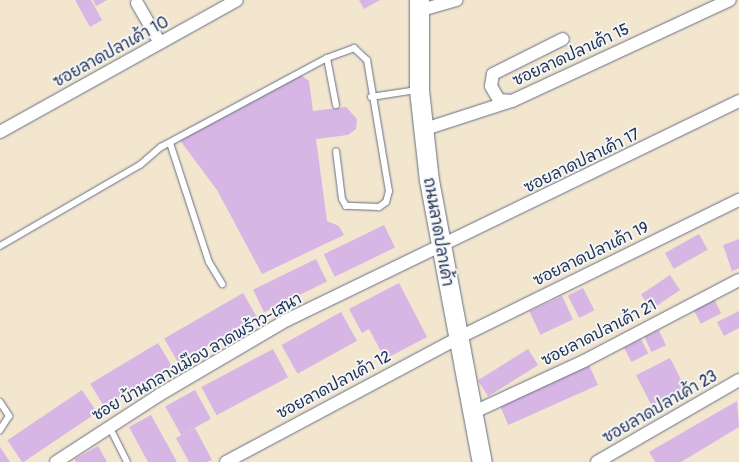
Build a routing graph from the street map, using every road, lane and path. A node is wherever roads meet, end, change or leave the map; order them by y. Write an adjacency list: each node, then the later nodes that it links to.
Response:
1 (456, 0): 5 (street)
2 (730, 0): 11 (street, ซอยลาดปลาเค้า 15)
3 (230, 1): 7 (street, ซอยลาดปลาเค้า 10)
4 (137, 3): 7 (street)
5 (419, 6): 9 (main road, ถนนลาดปลาเค้า)
6 (563, 39): 11 (street)
7 (160, 43): 15 (street, ซอยลาดปลาเค้า 10)
8 (327, 58): 10 (lane); 13 (lane); 16 (lane)
9 (419, 90): 10 (lane); 14 (main road, ถนนลาดปลาเค้า)
10 (371, 97): 17 (lane)
11 (512, 101): 14 (street, ซอยลาดปลาเค้า 15)
12 (739, 101): 20 (street, ซอยลาดปลาเค้า 17)
13 (336, 105)
14 (422, 130): 20 (main road, ถนนลาดปลาเค้า)
15 (0, 132)
16 (170, 142): 19 (lane); 22 (lane)
17 (336, 151)
18 (739, 200): 23 (street, ซอยลาดปลาเค้า 19)
19 (0, 246)
20 (439, 247): 23 (main road, ถนนลาดปลาเค้า); 27 (street, ซอย บ้านกลางเมือง ลาดพร้าว-เสนา)
21 (739, 280): 26 (street, ซอยลาดปลาเค้า 21)
22 (222, 284)
23 (458, 338): 26 (main road, ถนนลาดปลาเค้า); 31 (street, ซอยลาดปลาเค้า 12)
24 (739, 380): 33 (street, ซอยลาดปลาเค้า 23)
25 (0, 402): 28 (lane)
26 (472, 413): 32 (main road, ถนนลาดปลาเค้า)
27 (109, 426): 29 (street, ซอย บ้านกลางเมือง ลาดพร้าว-เสนา); 30 (lane)
28 (0, 430)
29 (56, 462)
30 (127, 462)
31 (226, 462)
32 (482, 462)
33 (597, 462)

